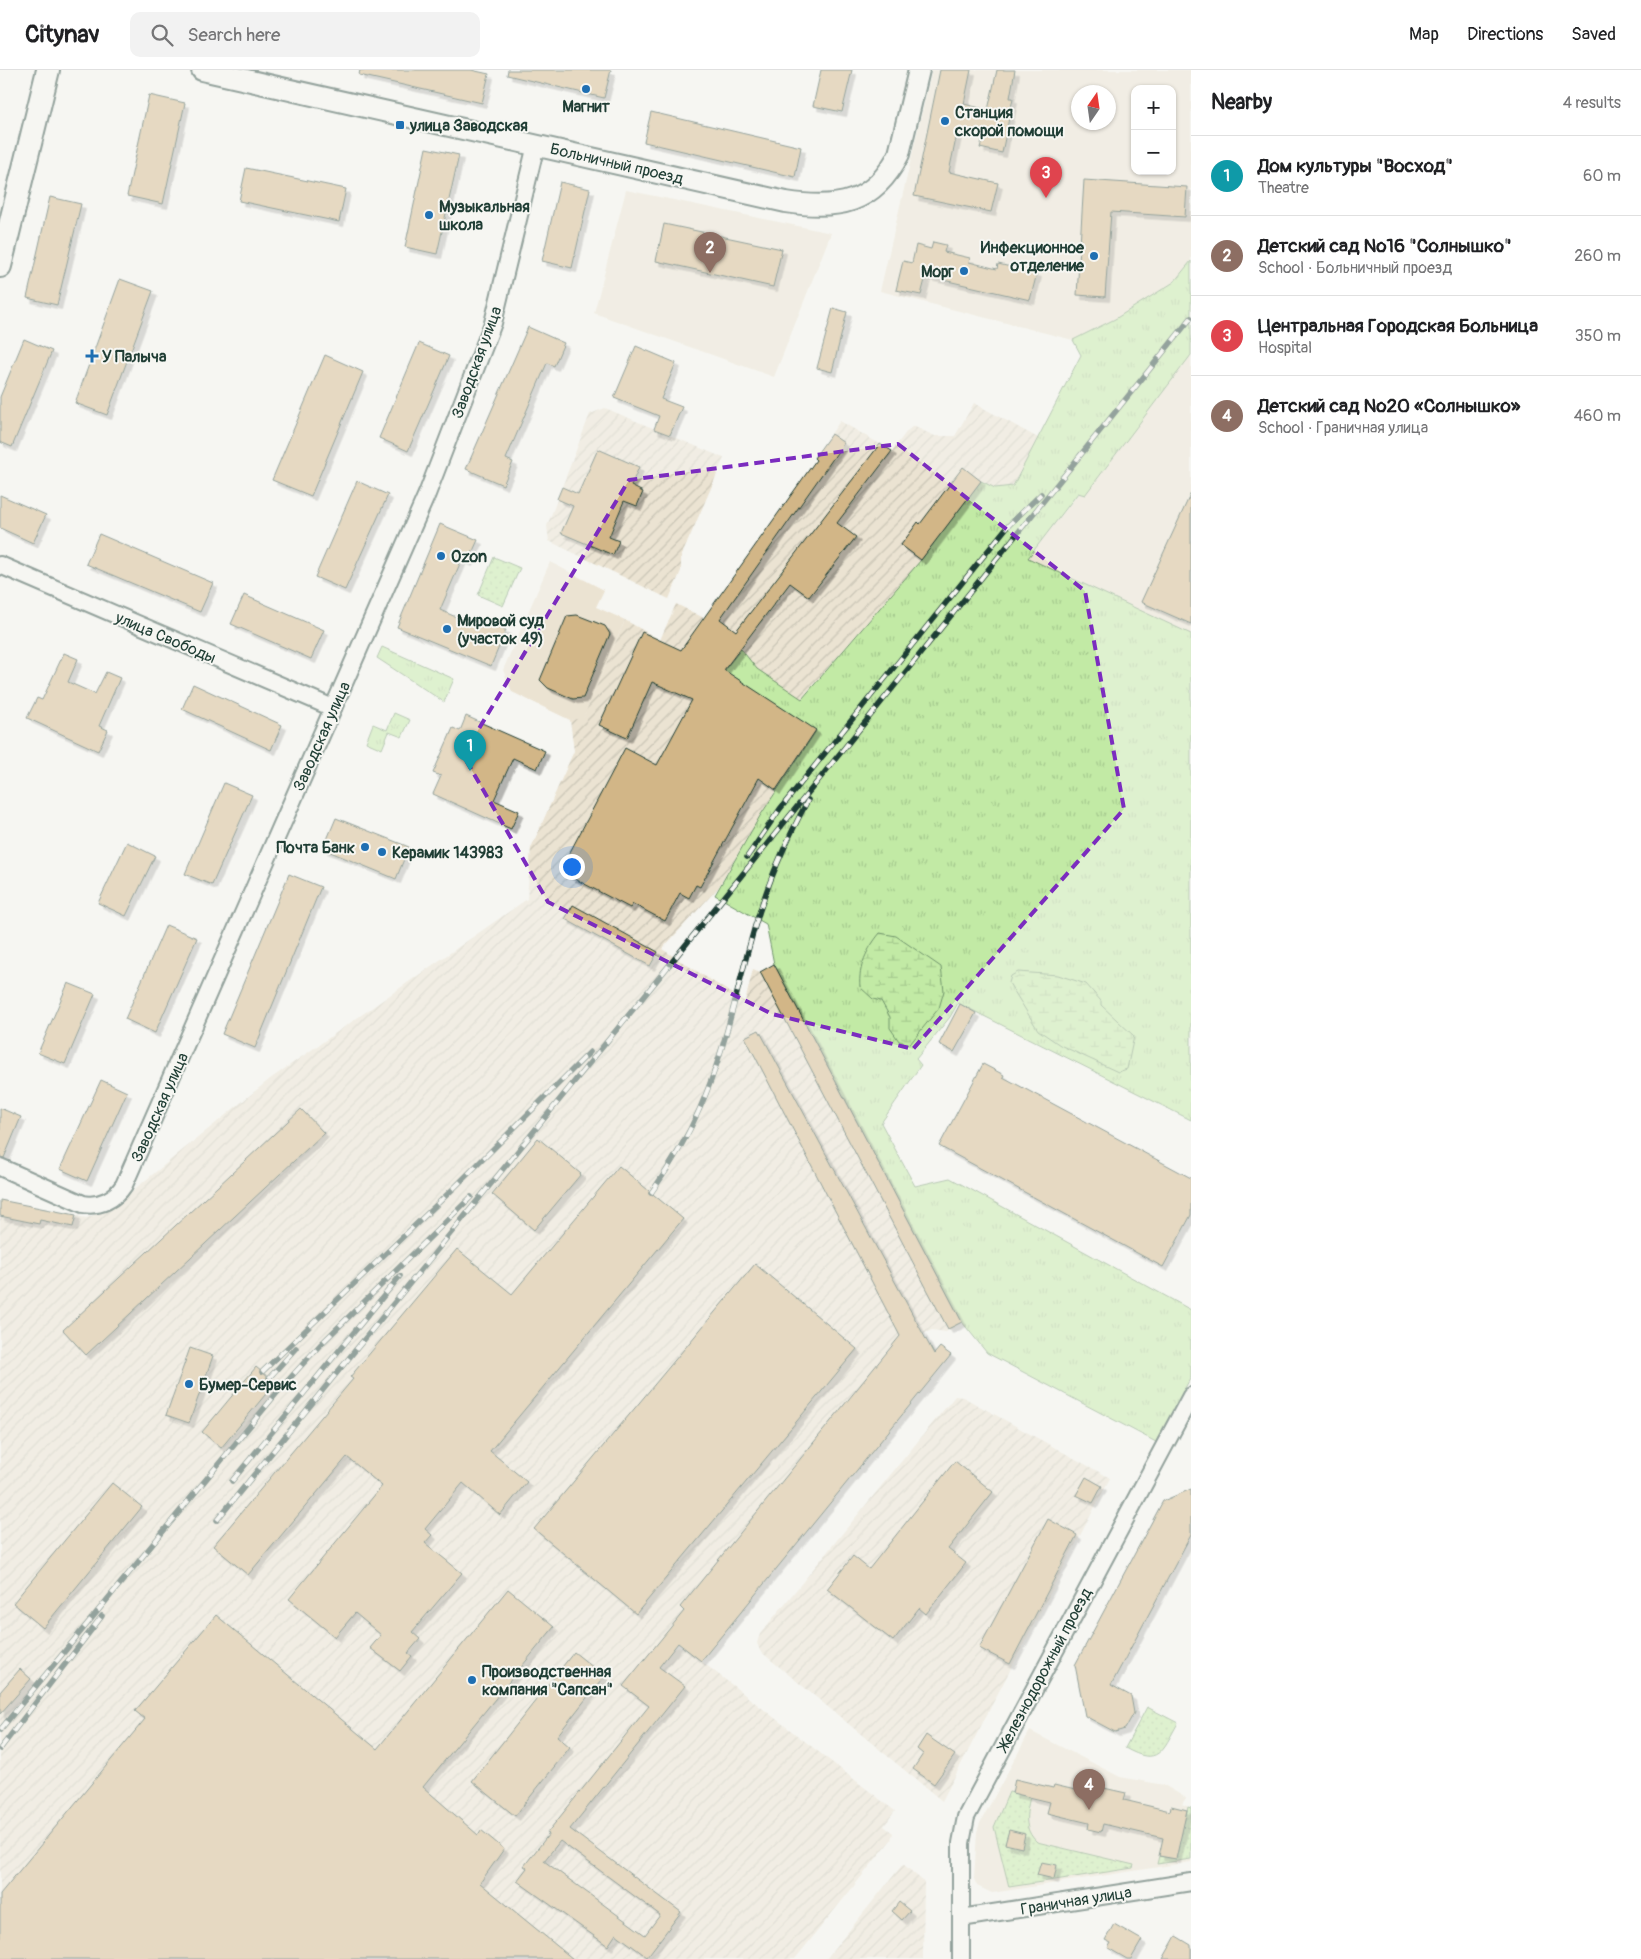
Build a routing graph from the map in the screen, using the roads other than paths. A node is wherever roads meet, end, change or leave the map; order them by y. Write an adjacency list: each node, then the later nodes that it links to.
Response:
1 (48, 70): 5 (main road)
2 (202, 70): 4 (street, Больничный проезд)
3 (919, 70): 4 (street, Больничный проезд)
4 (536, 145): 7 (street, Заводская улица)
5 (0, 266)
6 (0, 565): 7 (street, улица Свободы)
7 (333, 708): 8 (street, Заводская улица)
8 (0, 1167)
9 (1191, 1396): 11 (street, Железнодорожный проезд)
10 (1191, 1882): 11 (street, Граничная улица)
11 (961, 1918): 12 (street, Железнодорожный проезд)
12 (961, 1959)

